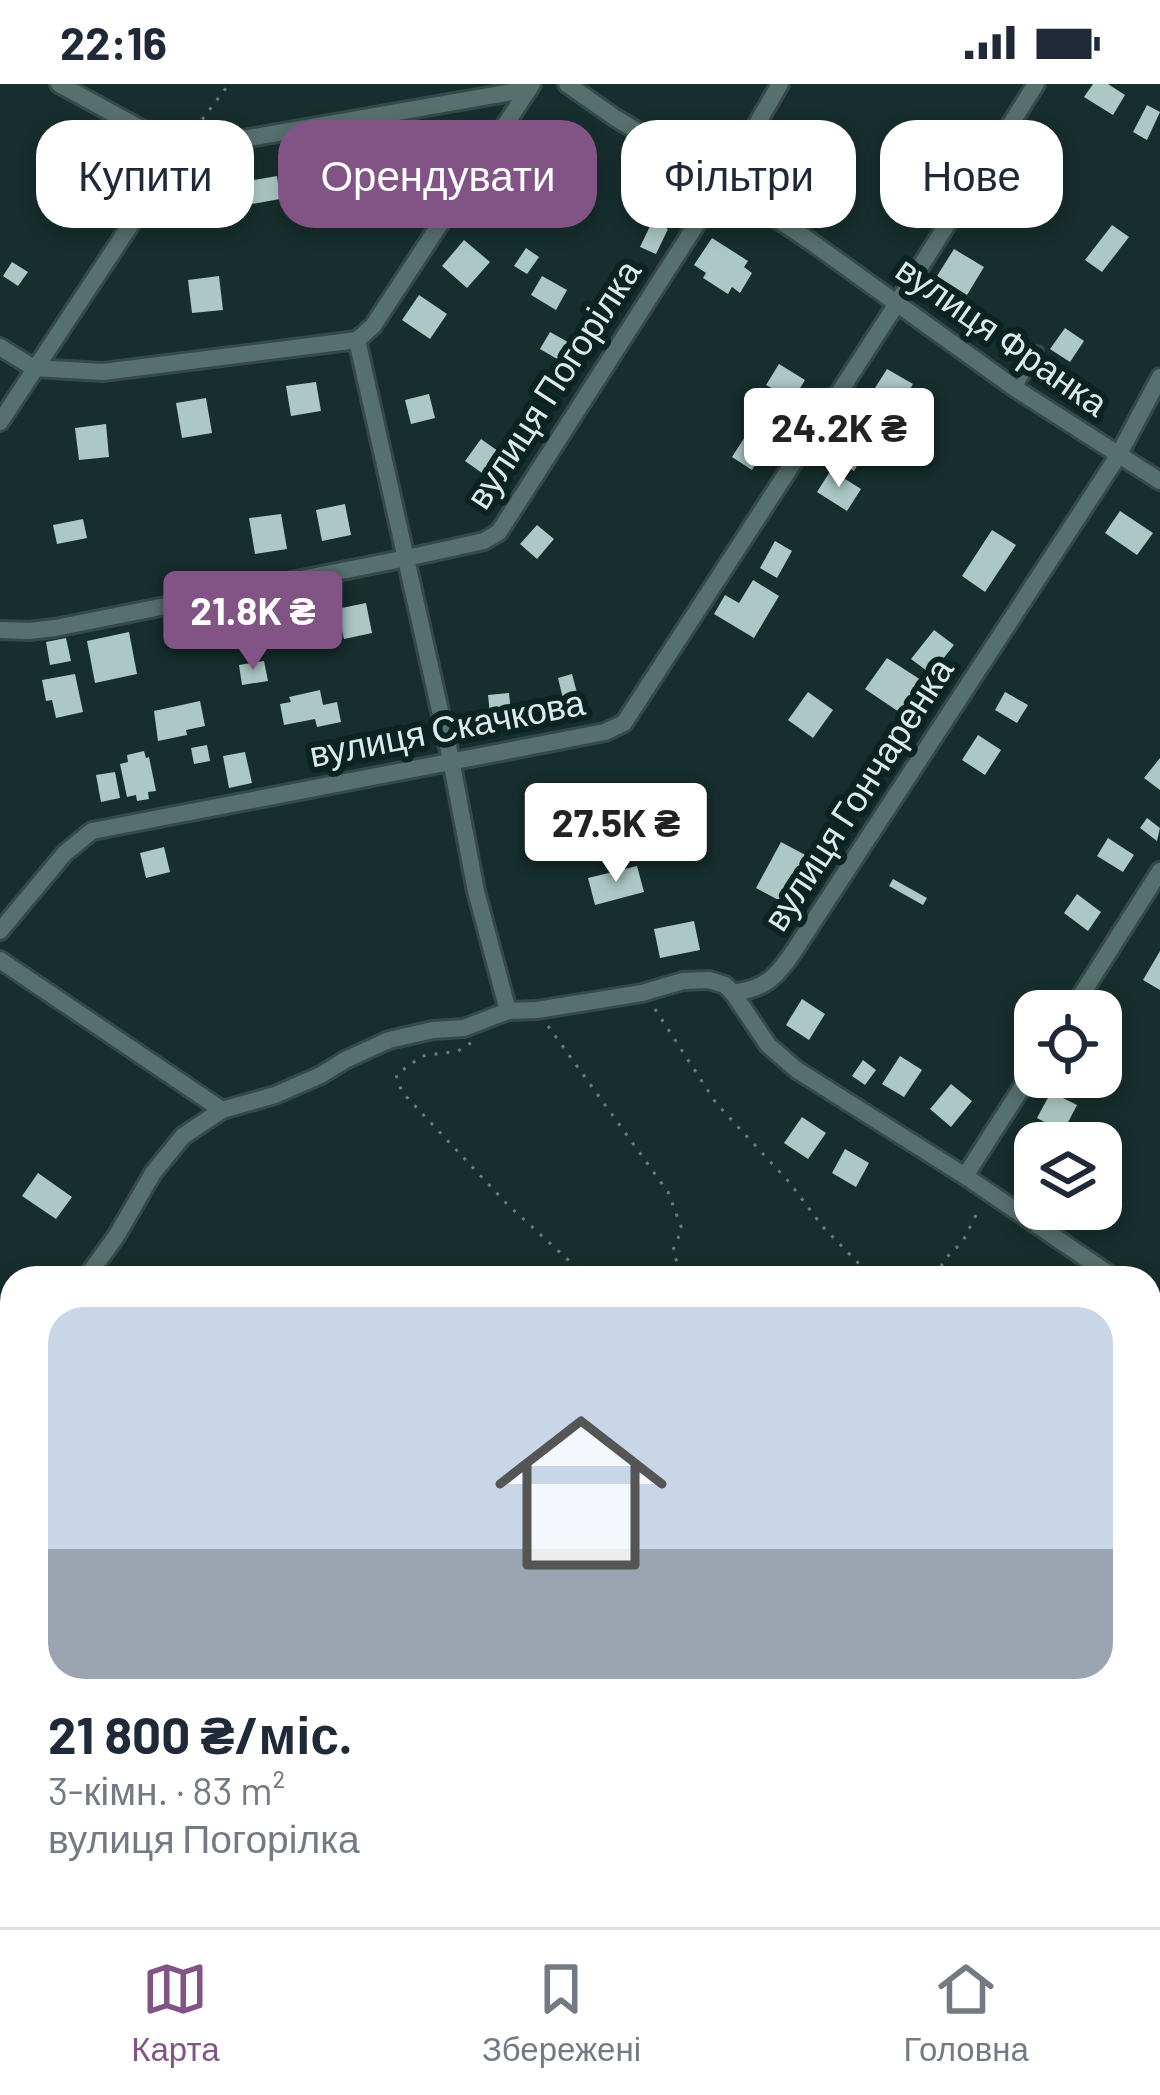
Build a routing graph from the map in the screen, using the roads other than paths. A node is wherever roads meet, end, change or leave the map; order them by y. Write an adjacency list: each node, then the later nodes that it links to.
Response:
1 (59, 84): 6 (street)
2 (567, 84): 8 (street, вулиця Франка)
3 (780, 84): 7 (street, вулиця Погорілка)
4 (1036, 84): 13 (street, вулиця Скачкова)
5 (530, 87): 9 (street); 14 (street)
6 (125, 120)
7 (759, 120)
8 (621, 121)
9 (254, 137)
10 (128, 228): 17 (street)
11 (694, 228): 23 (street, вулиця Погорілка)
12 (790, 228): 13 (street, вулиця Франка)
13 (896, 305): 19 (street, вулиця Франка); 25 (street, вулиця Скачкова)
14 (357, 340): 17 (street); 23 (street)
15 (0, 347): 17 (street)
16 (1038, 352): 19 (lane)
17 (34, 368): 20 (street)
18 (1160, 377): 21 (street, вулиця Гончаренка)
19 (1016, 389): 21 (street, вулиця Франка)
20 (0, 422)
21 (1118, 456): 22 (street, вулиця Франка); 30 (street, вулиця Гончаренка)
22 (1160, 481)
23 (407, 558): 24 (street, вулиця Погорілка); 25 (street)
24 (0, 631)
25 (451, 760): 27 (street, вулиця Скачкова); 31 (street)
26 (1160, 872): 29 (street)
27 (0, 931)
28 (0, 960): 33 (street)
29 (1084, 990)
30 (734, 993): 31 (street); 34 (street)
31 (508, 1011): 33 (street)
32 (1018, 1098): 34 (street)
33 (222, 1110): 35 (street)
34 (973, 1182): 36 (street)
35 (95, 1266)
36 (1096, 1266)

